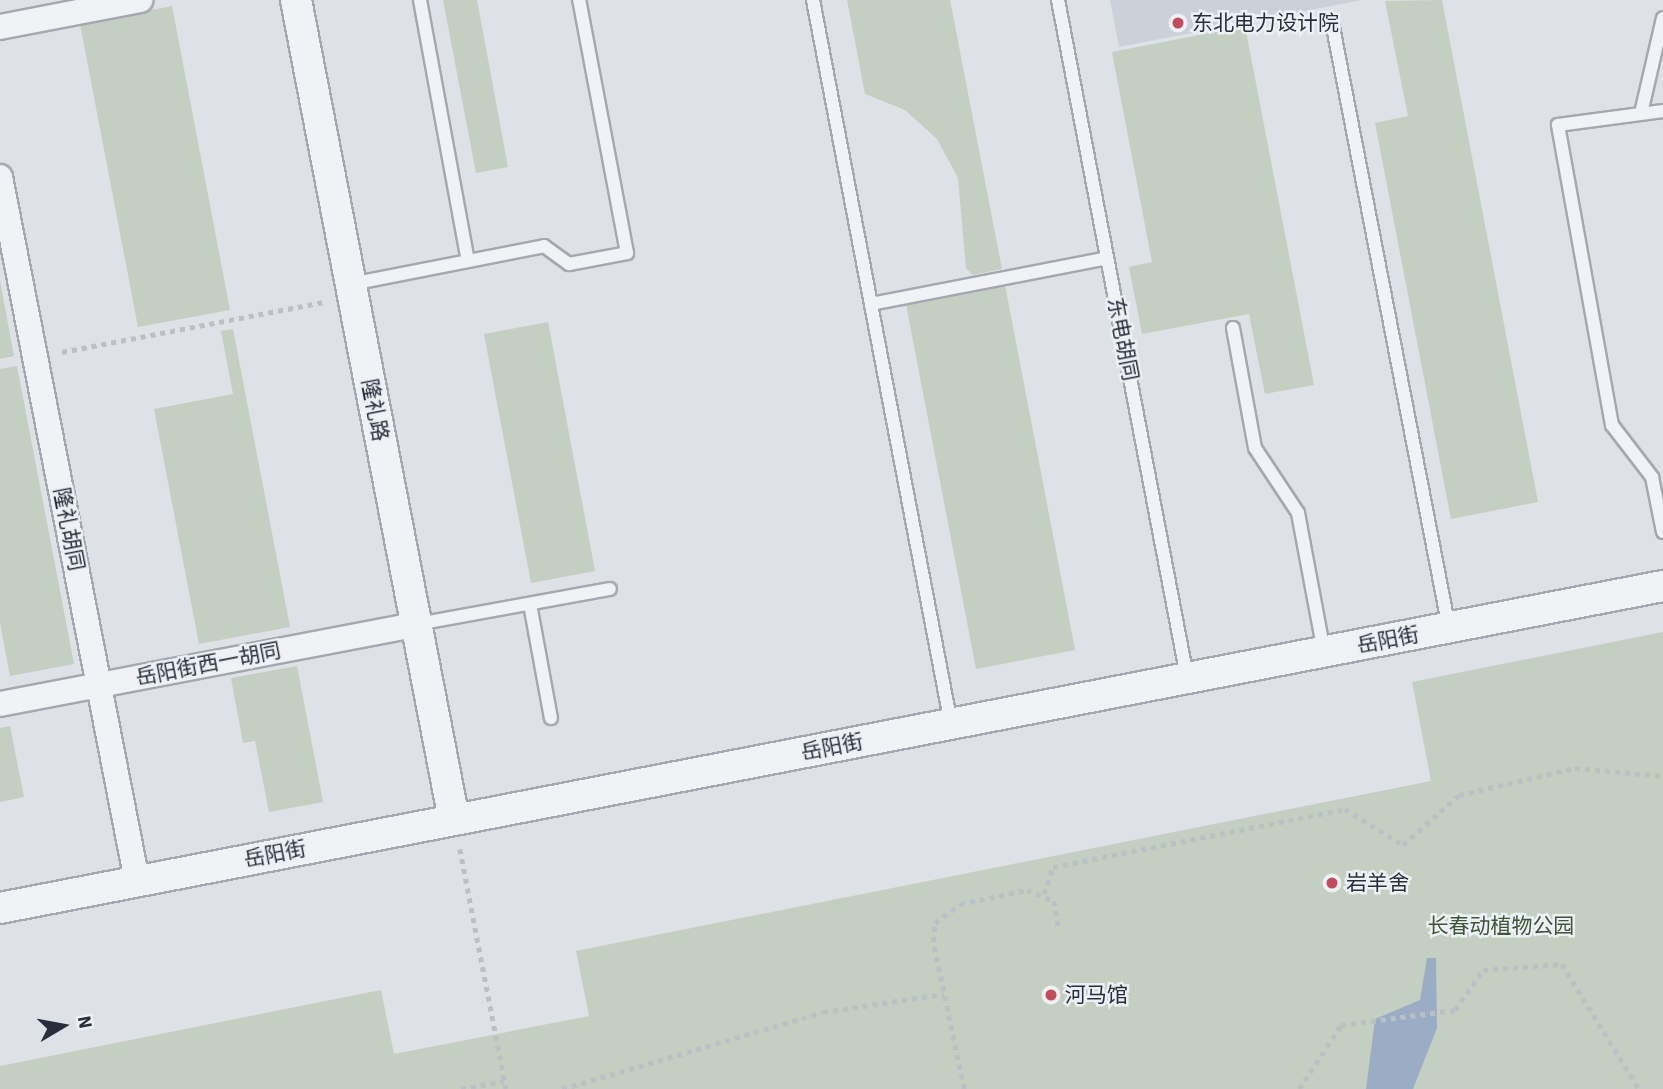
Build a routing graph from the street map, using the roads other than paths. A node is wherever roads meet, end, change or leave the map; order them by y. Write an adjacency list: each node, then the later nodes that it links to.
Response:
1 (140, 0): 8 (street)
2 (296, 0): 15 (street, 隆礼路)
3 (420, 0): 14 (lane)
4 (579, 0): 14 (lane)
5 (813, 0): 16 (lane)
6 (1058, 0): 13 (lane, 东电胡同)
7 (1663, 18): 10 (lane)
8 (0, 27)
9 (1333, 27): 23 (lane)
10 (1642, 109): 11 (lane); 18 (lane)
11 (1663, 111)
12 (0, 177): 26 (street, 隆礼胡同)
13 (1107, 258): 16 (lane); 25 (lane, 东电胡同)
14 (468, 261): 15 (lane)
15 (352, 290): 22 (street, 隆礼路)
16 (871, 303): 29 (lane)
17 (1233, 328): 24 (lane)
18 (1663, 533)
19 (1663, 586): 23 (street, 岳阳街)
20 (610, 589): 21 (lane)
21 (530, 604): 22 (lane); 28 (lane)
22 (416, 625): 26 (street, 岳阳街西一胡同); 30 (street, 隆礼路)
23 (1450, 628): 24 (street, 岳阳街)
24 (1324, 652): 25 (street, 岳阳街)
25 (1188, 678): 29 (street, 岳阳街)
26 (99, 685): 27 (street, 岳阳街西一胡同); 31 (street, 隆礼胡同)
27 (0, 704)
28 (551, 718)
29 (951, 724): 30 (street, 岳阳街)
30 (454, 820): 31 (street, 岳阳街)
31 (137, 881): 32 (street, 岳阳街)
32 (0, 908)

